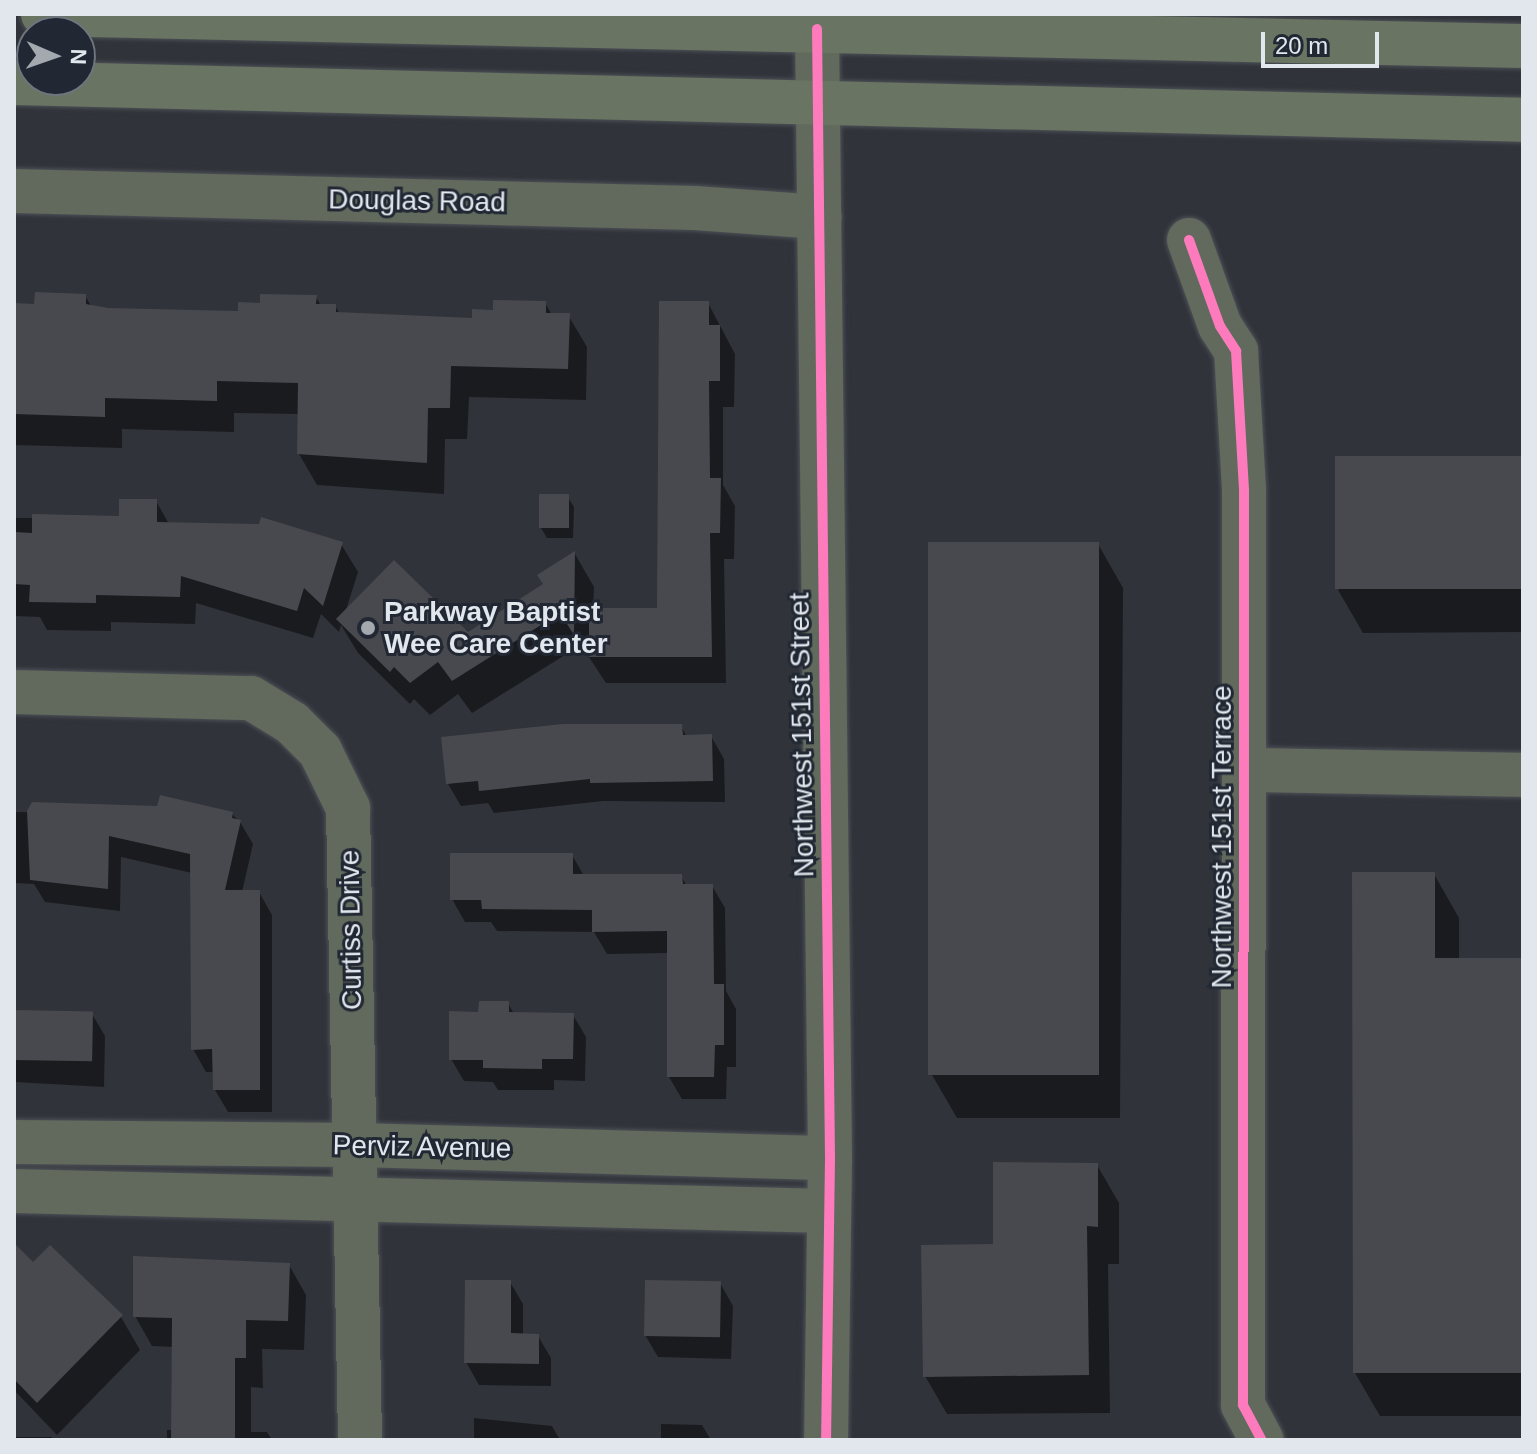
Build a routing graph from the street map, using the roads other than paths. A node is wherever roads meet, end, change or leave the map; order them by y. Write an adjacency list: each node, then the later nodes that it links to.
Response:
1 (43, 14): 2 (main road)
2 (817, 29): 3 (main road); 5 (street, Northwest 151st Street)
3 (1523, 46)
4 (14, 83): 5 (main road)
5 (819, 101): 6 (main road); 8 (street, Northwest 151st Street)
6 (1523, 120)
7 (14, 191): 8 (street, Douglas Road)
8 (820, 217): 15 (street, Northwest 151st Street)
9 (1189, 240): 11 (street, Northwest 151st Terrace)
10 (14, 692): 14 (street, Curtiss Drive)
11 (1248, 770): 12 (street); 21 (street, Northwest 151st Terrace)
12 (1523, 775)
13 (14, 1142): 14 (street, Perviz Avenue)
14 (356, 1145): 15 (street, Perviz Avenue); 17 (street, Curtiss Drive)
15 (830, 1158): 18 (street, Northwest 151st Street)
16 (14, 1191): 17 (street, Perviz Avenue)
17 (357, 1198): 18 (street, Perviz Avenue); 19 (street, Curtiss Drive)
18 (829, 1211): 20 (street, Northwest 151st Street)
19 (360, 1440)
20 (826, 1440)
21 (1262, 1440)

